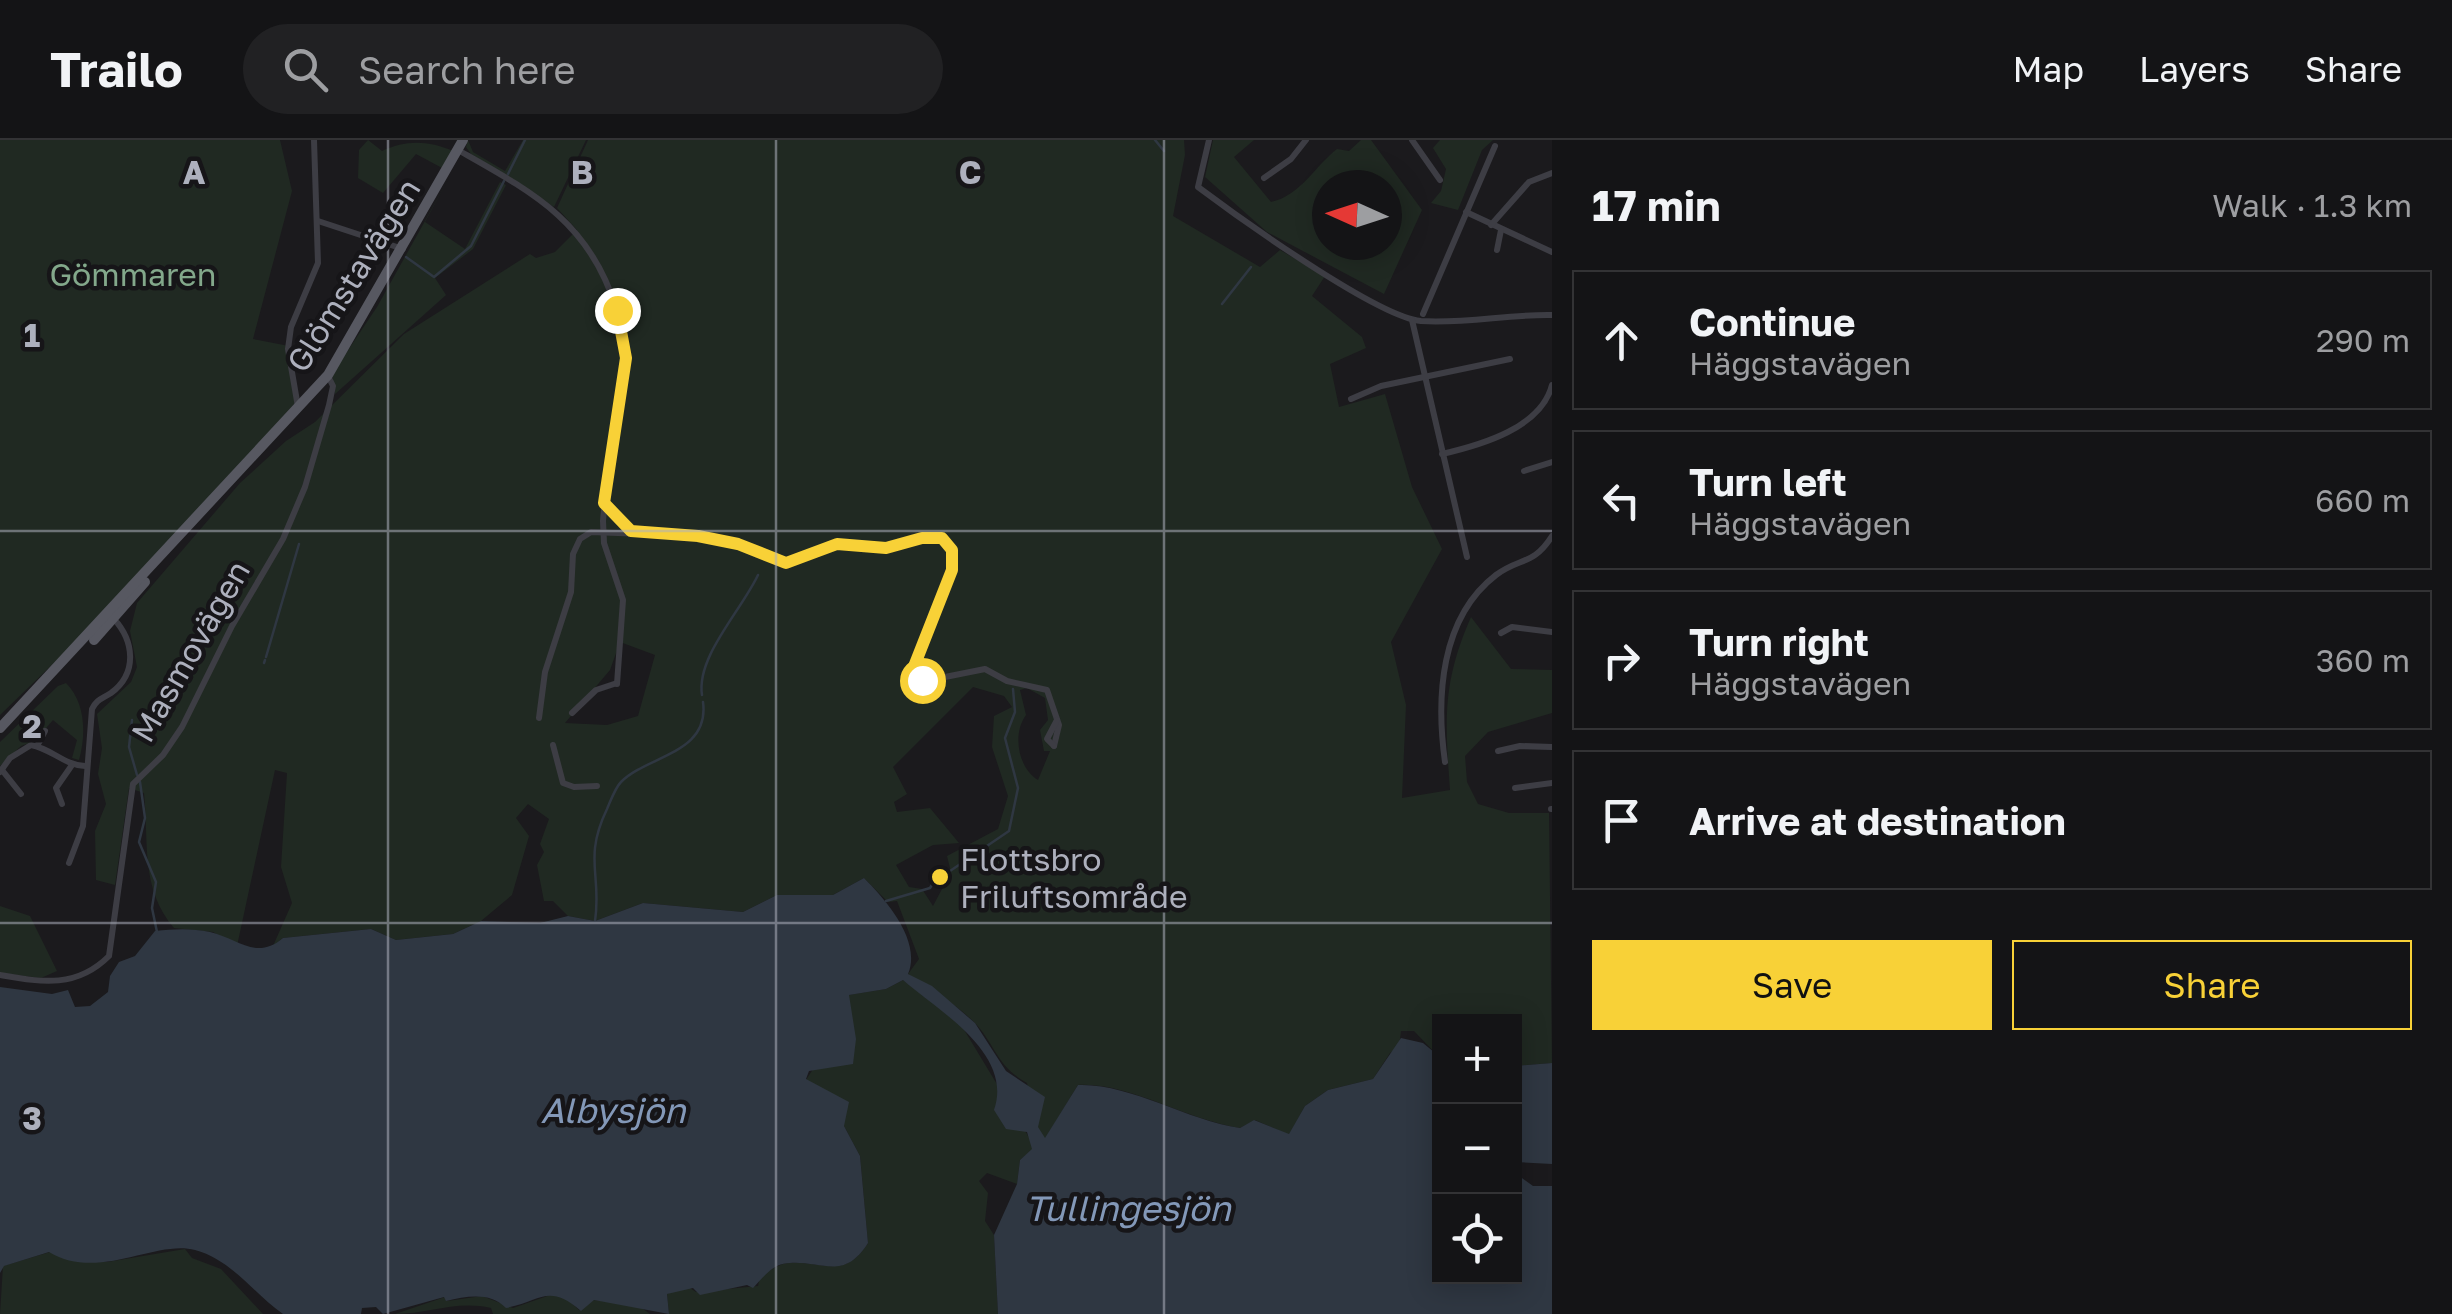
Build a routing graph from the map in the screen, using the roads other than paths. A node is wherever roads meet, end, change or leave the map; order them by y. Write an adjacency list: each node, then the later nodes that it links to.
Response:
1 (314, 140): 11 (street)
2 (1209, 140): 19 (street)
3 (1306, 140): 8 (street)
4 (1412, 140): 9 (street)
5 (460, 145): 14 (main road, Glömstavägen); 29 (street)
6 (1495, 146): 10 (street)
7 (1552, 173): 12 (street)
8 (1264, 178)
9 (1440, 180)
10 (1466, 212): 12 (street); 17 (street)
11 (318, 221): 14 (street); 25 (street)
12 (1491, 225): 13 (street)
13 (1501, 230): 15 (street); 16 (street)
14 (402, 248): 21 (main road, Glömstavägen)
15 (1498, 250)
16 (1552, 252)
17 (1423, 314)
18 (1552, 314): 19 (street)
19 (1412, 319): 22 (street)
20 (1510, 359): 22 (street)
21 (328, 375): 25 (main road, Glömstavägen); 57 (street, Masmovägen)
22 (1422, 377): 24 (street); 26 (street)
23 (1552, 385): 26 (street)
24 (1351, 400)
25 (298, 407): 34 (main road, Glömstavägen)
26 (1442, 454): 33 (street)
27 (1552, 462): 28 (street)
28 (1524, 471)
29 (604, 503): 30 (street); 31 (street)
30 (603, 530): 31 (street); 38 (street); 39 (street)
31 (631, 531): 40 (street)
32 (1552, 536): 47 (street)
33 (1467, 557)
34 (156, 564): 35 (main road); 35 (main road)
35 (108, 620): 41 (main road); 49 (street)
36 (1552, 632): 37 (street)
37 (1501, 633)
38 (572, 713)
39 (539, 718)
40 (1058, 718)
41 (0, 732)
42 (45, 732): 44 (street)
43 (553, 744): 52 (street)
44 (37, 746): 48 (street); 50 (street)
45 (1552, 748): 46 (street)
46 (1498, 751)
47 (1445, 762)
48 (72, 766): 49 (street); 55 (street)
49 (85, 766): 56 (street)
50 (1, 771): 54 (street)
51 (1552, 783): 53 (street)
52 (597, 786)
53 (1515, 788)
54 (21, 794)
55 (62, 804)
56 (69, 863)
57 (0, 975)

